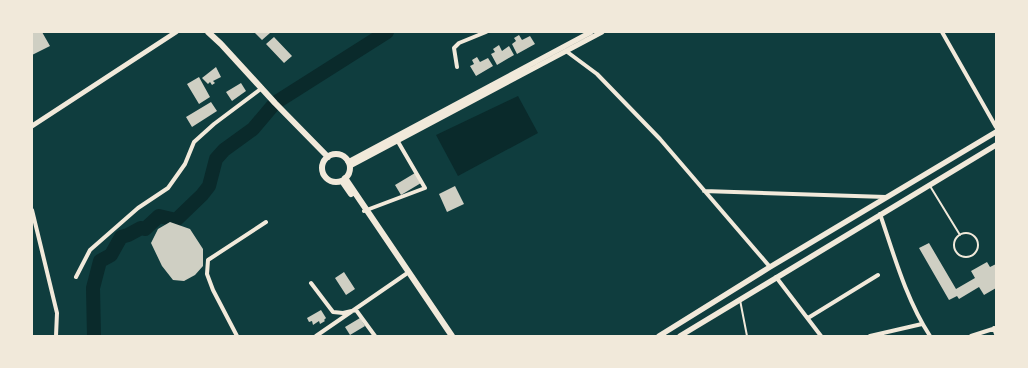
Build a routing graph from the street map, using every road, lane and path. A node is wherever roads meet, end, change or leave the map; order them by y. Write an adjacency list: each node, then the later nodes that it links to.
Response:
1 (176, 32): 10 (street)
2 (208, 32): 9 (main road)
3 (486, 32): 8 (street)
4 (591, 32): 16 (street)
5 (602, 32): 7 (street)
6 (942, 32): 11 (street)
7 (566, 52): 13 (street); 19 (street)
8 (457, 67)
9 (262, 88): 15 (main road); 30 (street)
10 (32, 126)
11 (996, 127)
12 (996, 132): 20 (main road)
13 (397, 140): 16 (street); 22 (street)
14 (996, 145): 18 (main road)
15 (328, 157): 16 (main road); 17 (main road)
16 (349, 164): 17 (main road)
17 (344, 180): 22 (main road)
18 (929, 185): 23 (main road); 26 (lane)
19 (704, 191): 20 (street); 27 (street)
20 (886, 197): 27 (main road)
21 (32, 210): 24 (street)
22 (365, 211): 28 (main road); 44 (main road)
23 (880, 214): 31 (main road); 36 (street)
24 (33, 220): 39 (street)
25 (266, 222): 40 (street)
26 (960, 235): 26 (lane)
27 (770, 267): 45 (main road)
28 (406, 274): 34 (street); 43 (main road)
29 (878, 275): 35 (street)
30 (76, 277)
31 (776, 277): 33 (main road); 35 (street)
32 (311, 283): 34 (street)
33 (740, 299): 46 (main road); 47 (lane)
34 (356, 310): 41 (street); 42 (street)
35 (808, 318): 48 (street)
36 (922, 324): 49 (street); 50 (street)
37 (995, 328): 38 (street); 51 (street)
38 (996, 334)
39 (56, 336)
40 (237, 336)
41 (316, 336)
42 (375, 336)
43 (448, 336)
44 (452, 336)
45 (658, 336)
46 (680, 336)
47 (747, 336)
48 (821, 336)
49 (870, 336)
50 (930, 336)
51 (971, 336)

